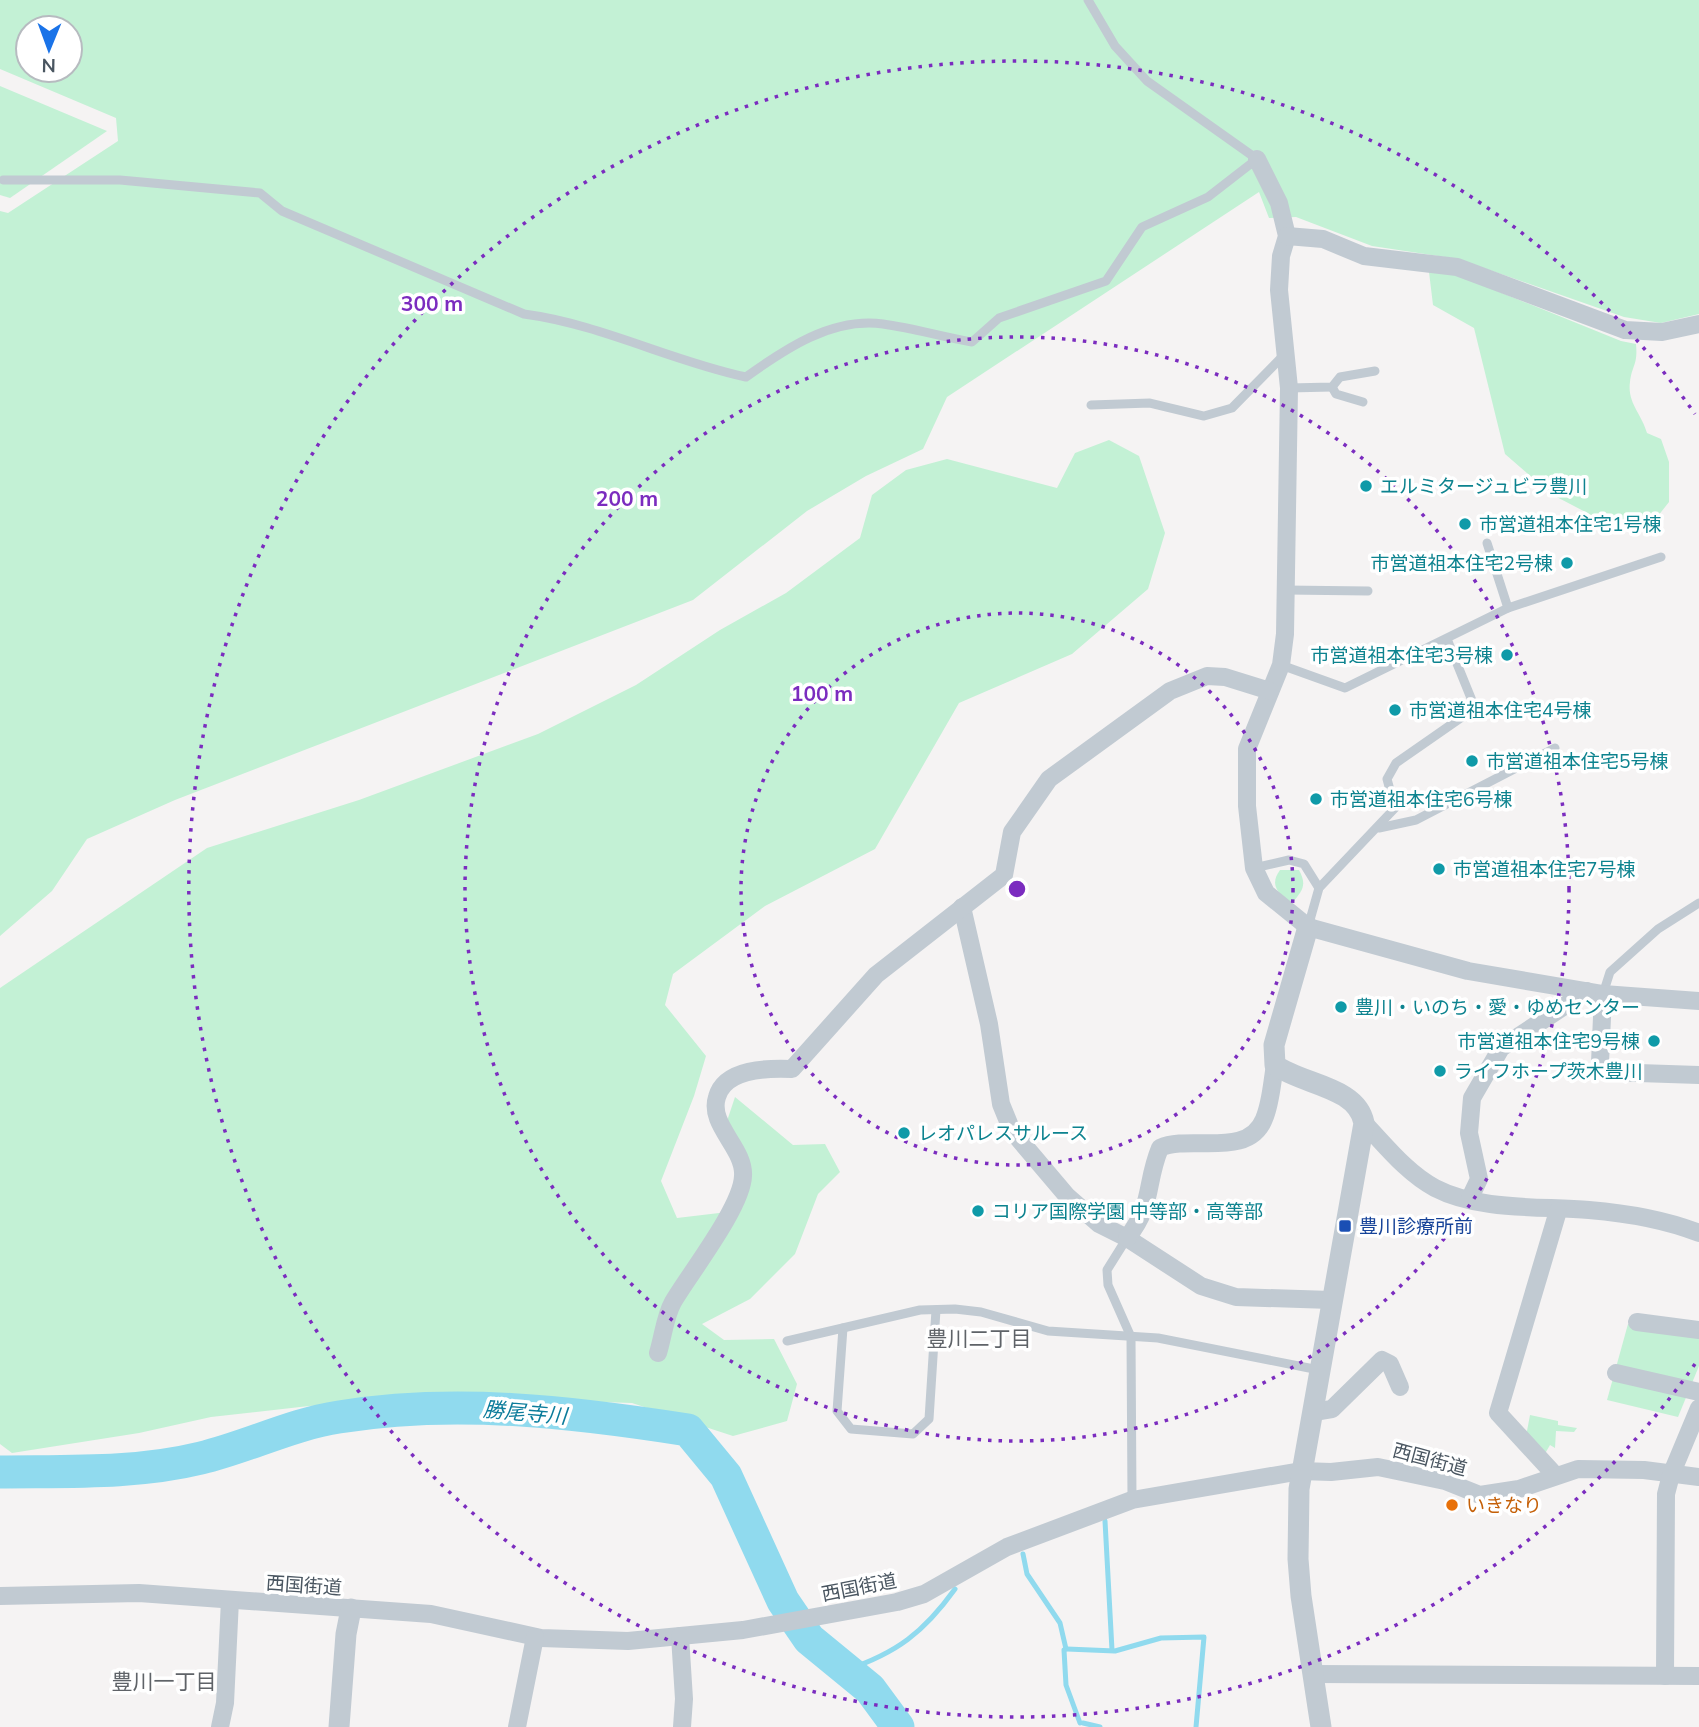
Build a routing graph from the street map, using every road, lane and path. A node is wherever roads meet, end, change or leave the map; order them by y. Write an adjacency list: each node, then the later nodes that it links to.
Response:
1 (1088, 0): 2 (lane)
2 (1257, 159): 3 (lane); 4 (street)
3 (3, 180)
4 (1287, 236): 5 (street); 6 (street)
5 (1699, 324)
6 (1286, 354): 9 (street); 11 (lane)
7 (1375, 371): 8 (lane)
8 (1332, 387): 9 (lane); 10 (lane)
9 (1289, 388): 14 (street)
10 (1363, 402)
11 (1091, 405)
12 (1487, 543): 16 (lane)
13 (1661, 556): 16 (lane)
14 (1286, 590): 15 (lane); 18 (street)
15 (1368, 591)
16 (1508, 608): 17 (lane)
17 (1447, 639): 18 (lane); 21 (lane)
18 (1281, 665): 19 (street)
19 (1270, 691): 22 (street); 25 (street)
20 (1555, 748): 21 (lane)
21 (1379, 828): 23 (lane)
22 (1254, 868): 23 (lane); 26 (street)
23 (1319, 888): 26 (lane)
24 (1699, 903): 27 (lane)
25 (962, 907): 35 (street); 43 (street)
26 (1308, 927): 27 (street); 29 (street)
27 (1595, 992): 28 (street); 30 (street); 32 (street)
28 (1699, 1001)
29 (1275, 1065): 31 (street); 35 (street)
30 (1699, 1075)
31 (1364, 1123): 32 (street); 36 (street)
32 (1470, 1198): 33 (street)
33 (1558, 1211): 34 (street); 51 (street)
34 (1699, 1233)
35 (1127, 1238): 36 (street); 41 (lane)
36 (1331, 1300): 44 (street)
37 (936, 1310): 39 (lane); 39 (lane); 41 (lane)
38 (1637, 1322): 40 (street)
39 (843, 1328): 42 (lane)
40 (1699, 1330)
41 (1131, 1337): 44 (lane); 54 (lane)
42 (787, 1341)
43 (658, 1353)
44 (1320, 1371): 49 (street)
45 (1616, 1373): 47 (street)
46 (1400, 1387): 49 (street)
47 (1699, 1392)
48 (1699, 1408): 52 (street)
49 (1314, 1412): 50 (street)
50 (1301, 1471): 51 (street, 西国街道); 54 (street, 西国街道); 60 (street)
51 (1555, 1475): 52 (street, 西国街道)
52 (1671, 1475): 53 (street, 西国街道); 61 (street)
53 (1699, 1477)
54 (1132, 1500): 58 (street, 西国街道)
55 (0, 1596): 56 (street, 西国街道)
56 (230, 1600): 57 (street, 西国街道); 63 (street)
57 (351, 1609): 59 (street, 西国街道); 64 (street)
58 (680, 1636): 59 (street, 西国街道); 66 (street)
59 (535, 1637): 65 (street)
60 (1313, 1674): 61 (street); 67 (street)
61 (1665, 1676): 62 (street)
62 (1699, 1676)
63 (220, 1727)
64 (339, 1727)
65 (517, 1727)
66 (682, 1727)
67 (1321, 1727)

